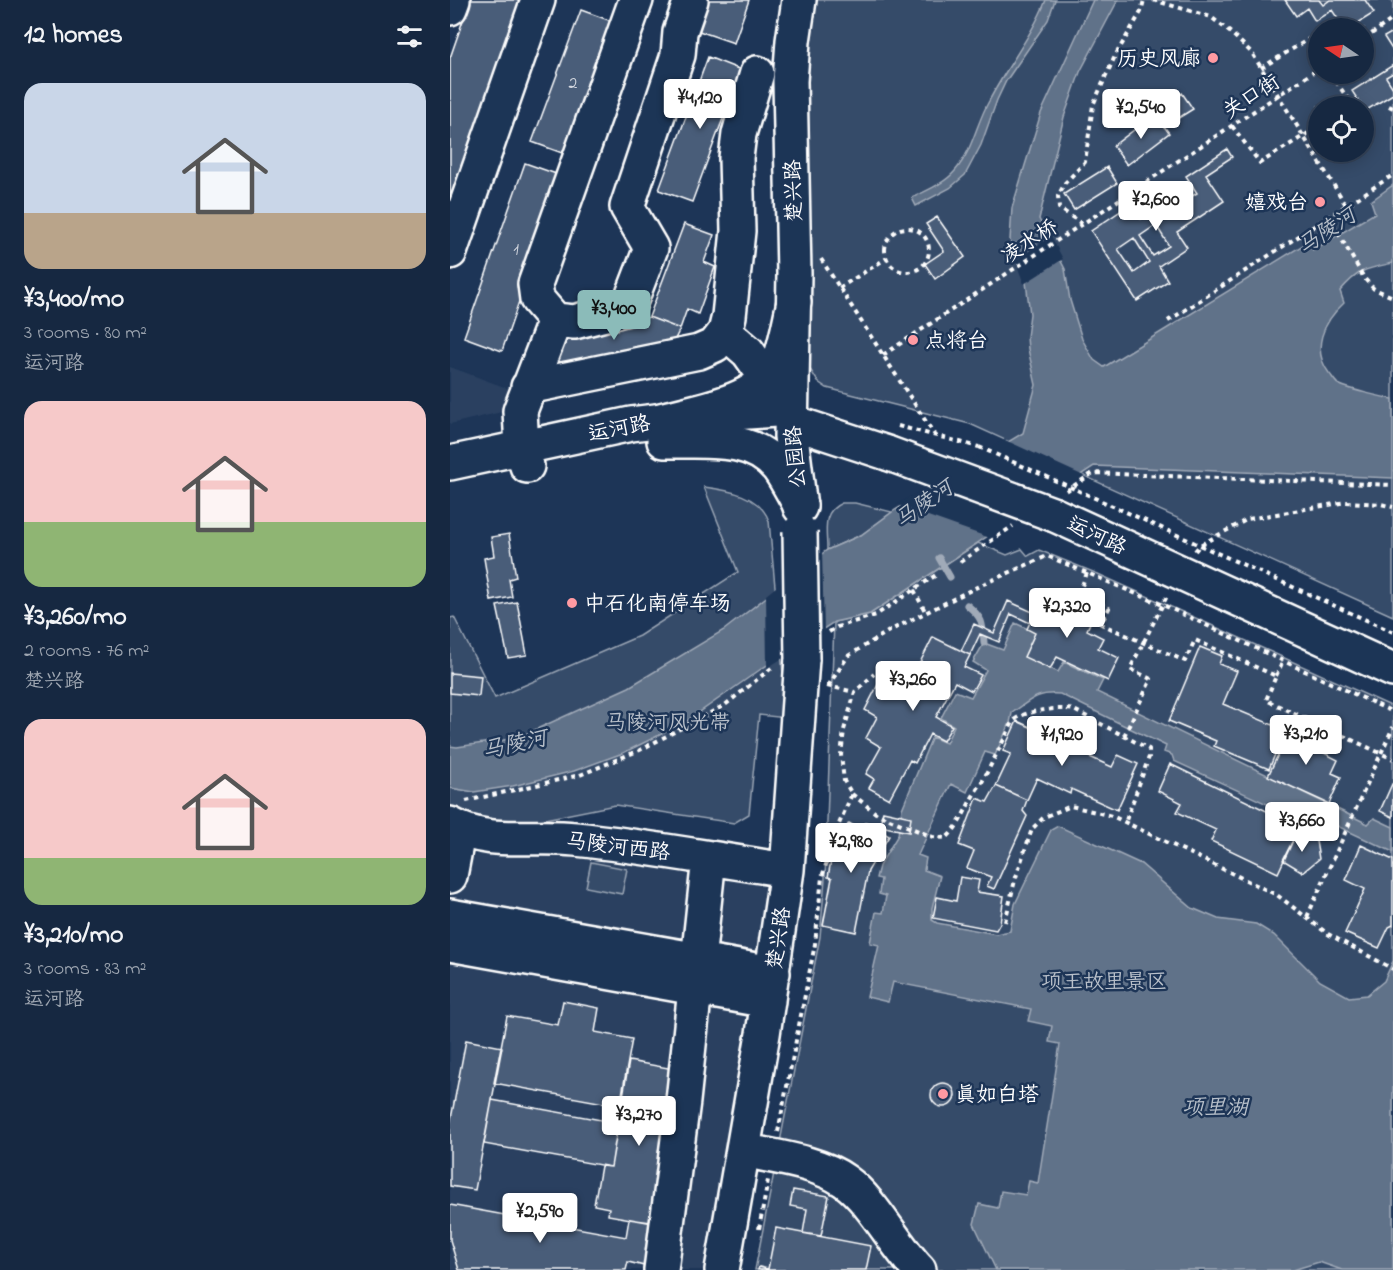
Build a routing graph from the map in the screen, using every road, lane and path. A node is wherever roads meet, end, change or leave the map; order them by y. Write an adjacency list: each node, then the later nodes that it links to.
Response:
1 (453, 0): 8 (street)
2 (538, 0): 23 (street)
3 (636, 0): 28 (street)
4 (691, 0): 28 (street)
5 (799, 0): 33 (street, 楚兴路)
6 (1144, 0): 22 (path)
7 (1153, 0): 12 (path)
8 (450, 8)
9 (1393, 19): 10 (path)
10 (1374, 32)
11 (1308, 40): 12 (path)
12 (1261, 68): 15 (path)
13 (757, 73): 30 (street)
14 (1308, 76): 15 (path, 关口街)
15 (1279, 96): 16 (path, 关口街); 18 (path)
16 (1232, 126): 18 (path); 22 (path, 关口街)
17 (1308, 133): 18 (path)
18 (1303, 136): 20 (path)
19 (1393, 175): 20 (path)
20 (1346, 205): 21 (path)
21 (1329, 217): 27 (path); 29 (path)
22 (1080, 226): 31 (path, 凌水桥)
23 (450, 252)
24 (820, 258): 26 (path)
25 (887, 258): 25 (path); 26 (path)
26 (839, 288): 31 (path)
27 (1393, 297)
28 (555, 320): 32 (street)
29 (1167, 321)
30 (724, 332): 32 (street); 33 (street)
31 (883, 355): 35 (path)
32 (528, 387): 37 (street)
33 (787, 406): 34 (street, 运河路); 34 (street); 36 (street, 运河路); 43 (street, 公园路)
34 (662, 430): 37 (street, 运河路); 43 (street)
35 (934, 435): 36 (path); 45 (path, bridge)
36 (890, 439): 41 (street, 运河路, bridge)
37 (525, 456): 38 (street, 运河路); 39 (street, 运河路)
38 (450, 463)
39 (450, 483)
40 (1393, 485): 41 (path)
41 (1060, 503): 47 (street, 运河路)
42 (1393, 507): 45 (path)
43 (800, 518): 56 (street, 楚兴路, bridge)
44 (1017, 524): 46 (path)
45 (1200, 545): 47 (path); 54 (path)
46 (960, 562)
47 (1179, 572): 51 (path); 58 (street, 运河路)
48 (1086, 573): 51 (path); 52 (path); 55 (path)
49 (936, 575): 50 (path)
50 (914, 590): 52 (path); 53 (path)
51 (1163, 605): 55 (path); 57 (path)
52 (926, 613): 61 (path)
53 (828, 632)
54 (1393, 632)
55 (1143, 642): 60 (path); 64 (path)
56 (792, 659): 68 (path); 71 (street, 楚兴路)
57 (1283, 661): 60 (path); 62 (path)
58 (1393, 670)
59 (874, 674): 67 (path)
60 (1276, 676): 65 (path)
61 (828, 686)
62 (1393, 712)
63 (1393, 727): 65 (path)
64 (1124, 736): 67 (path); 69 (path)
65 (1381, 753): 66 (path); 74 (path)
66 (1393, 759)
67 (852, 794): 80 (path)
68 (457, 818): 70 (street, 马陵河西路); 72 (street)
69 (1125, 823): 74 (path); 75 (path)
70 (709, 858): 71 (street, 马陵河西路); 78 (street)
71 (787, 870): 79 (street, 楚兴路)
72 (450, 876)
73 (450, 916): 78 (street)
74 (1307, 918): 77 (path)
75 (1005, 922)
76 (450, 944): 78 (street)
77 (1393, 969)
78 (696, 974): 79 (street); 82 (street)
79 (771, 987): 80 (street, 楚兴路)
80 (758, 1153): 81 (path); 83 (street, 楚兴路); 84 (street)
81 (758, 1236)
82 (661, 1270)
83 (722, 1270)
84 (919, 1270)

